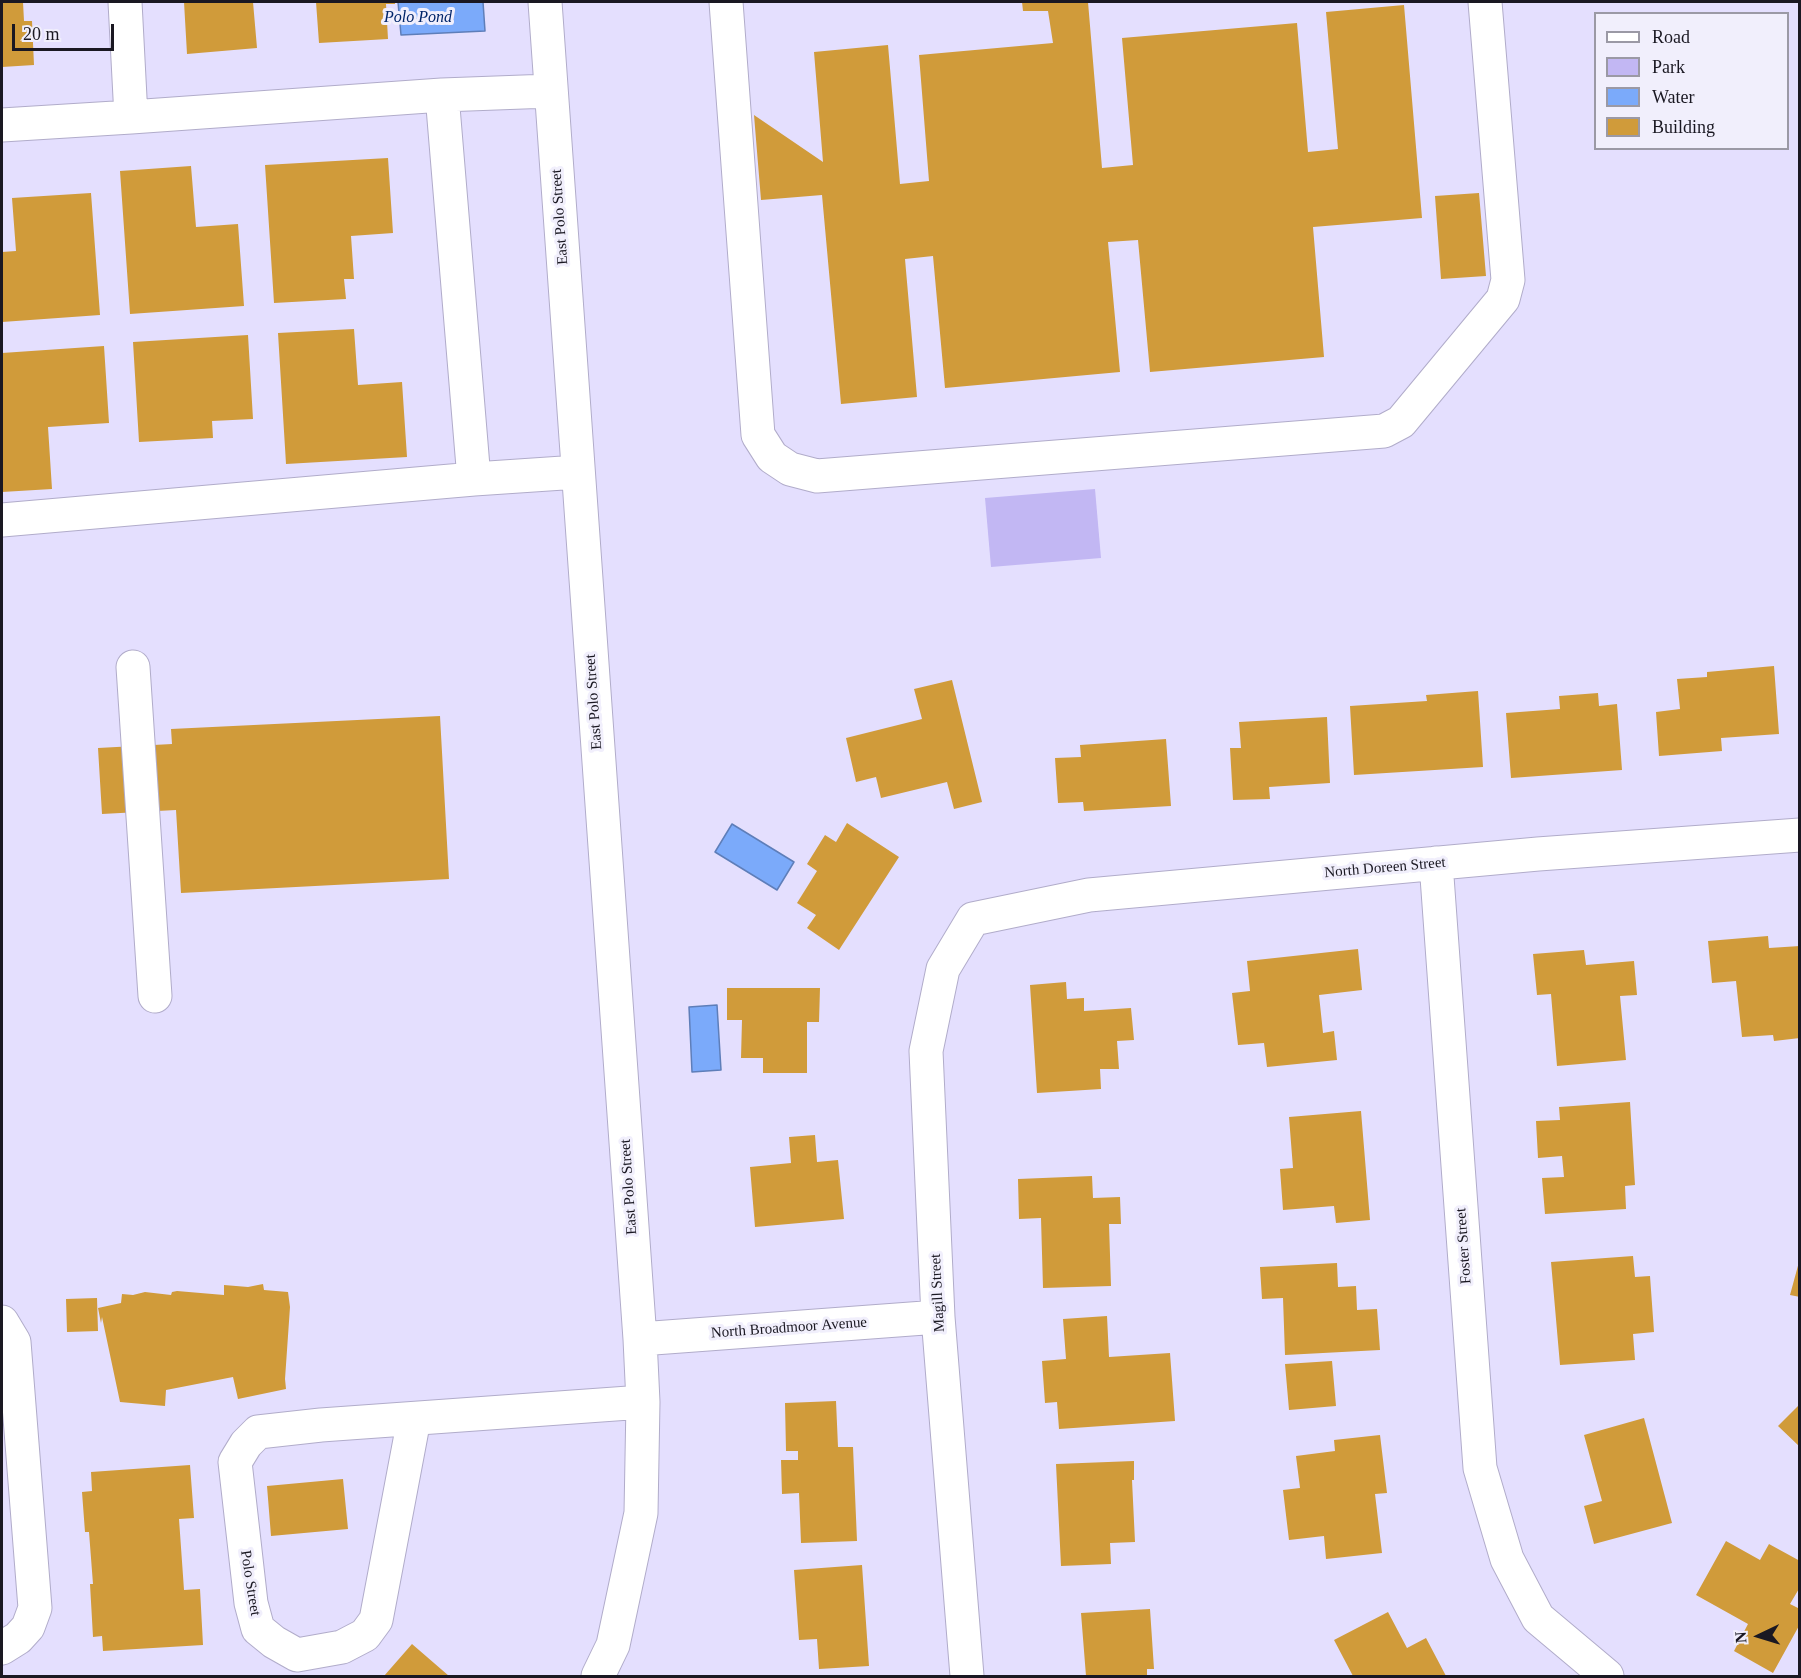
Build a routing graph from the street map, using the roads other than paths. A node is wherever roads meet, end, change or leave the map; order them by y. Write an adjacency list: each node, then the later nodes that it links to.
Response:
1 (125, 2): 7 (street)
2 (545, 2): 5 (street, East Polo Street)
3 (726, 2): 4 (street)
4 (1485, 2)
5 (550, 91): 6 (street); 9 (street, East Polo Street)
6 (442, 95): 7 (street); 10 (street)
7 (131, 117): 8 (street)
8 (2, 125)
9 (578, 472): 10 (street); 19 (street, East Polo Street)
10 (474, 479): 11 (street)
11 (2, 520)
12 (133, 667): 16 (street)
13 (1800, 835): 14 (street, North Doreen Street)
14 (1436, 863): 15 (street, North Doreen Street); 26 (street, Foster Street)
15 (973, 920): 17 (street, Magill Street)
16 (155, 996)
17 (938, 1317): 19 (street, North Broadmoor Avenue); 25 (street, Magill Street)
18 (2, 1322): 22 (street)
19 (640, 1339): 20 (street, East Polo Street)
20 (643, 1402): 21 (street, Polo Street); 24 (street)
21 (414, 1419): 23 (street, Polo Street); 23 (street, Polo Street)
22 (2, 1648)
23 (296, 1666)
24 (598, 1677)
25 (967, 1677)
26 (1607, 1677)

